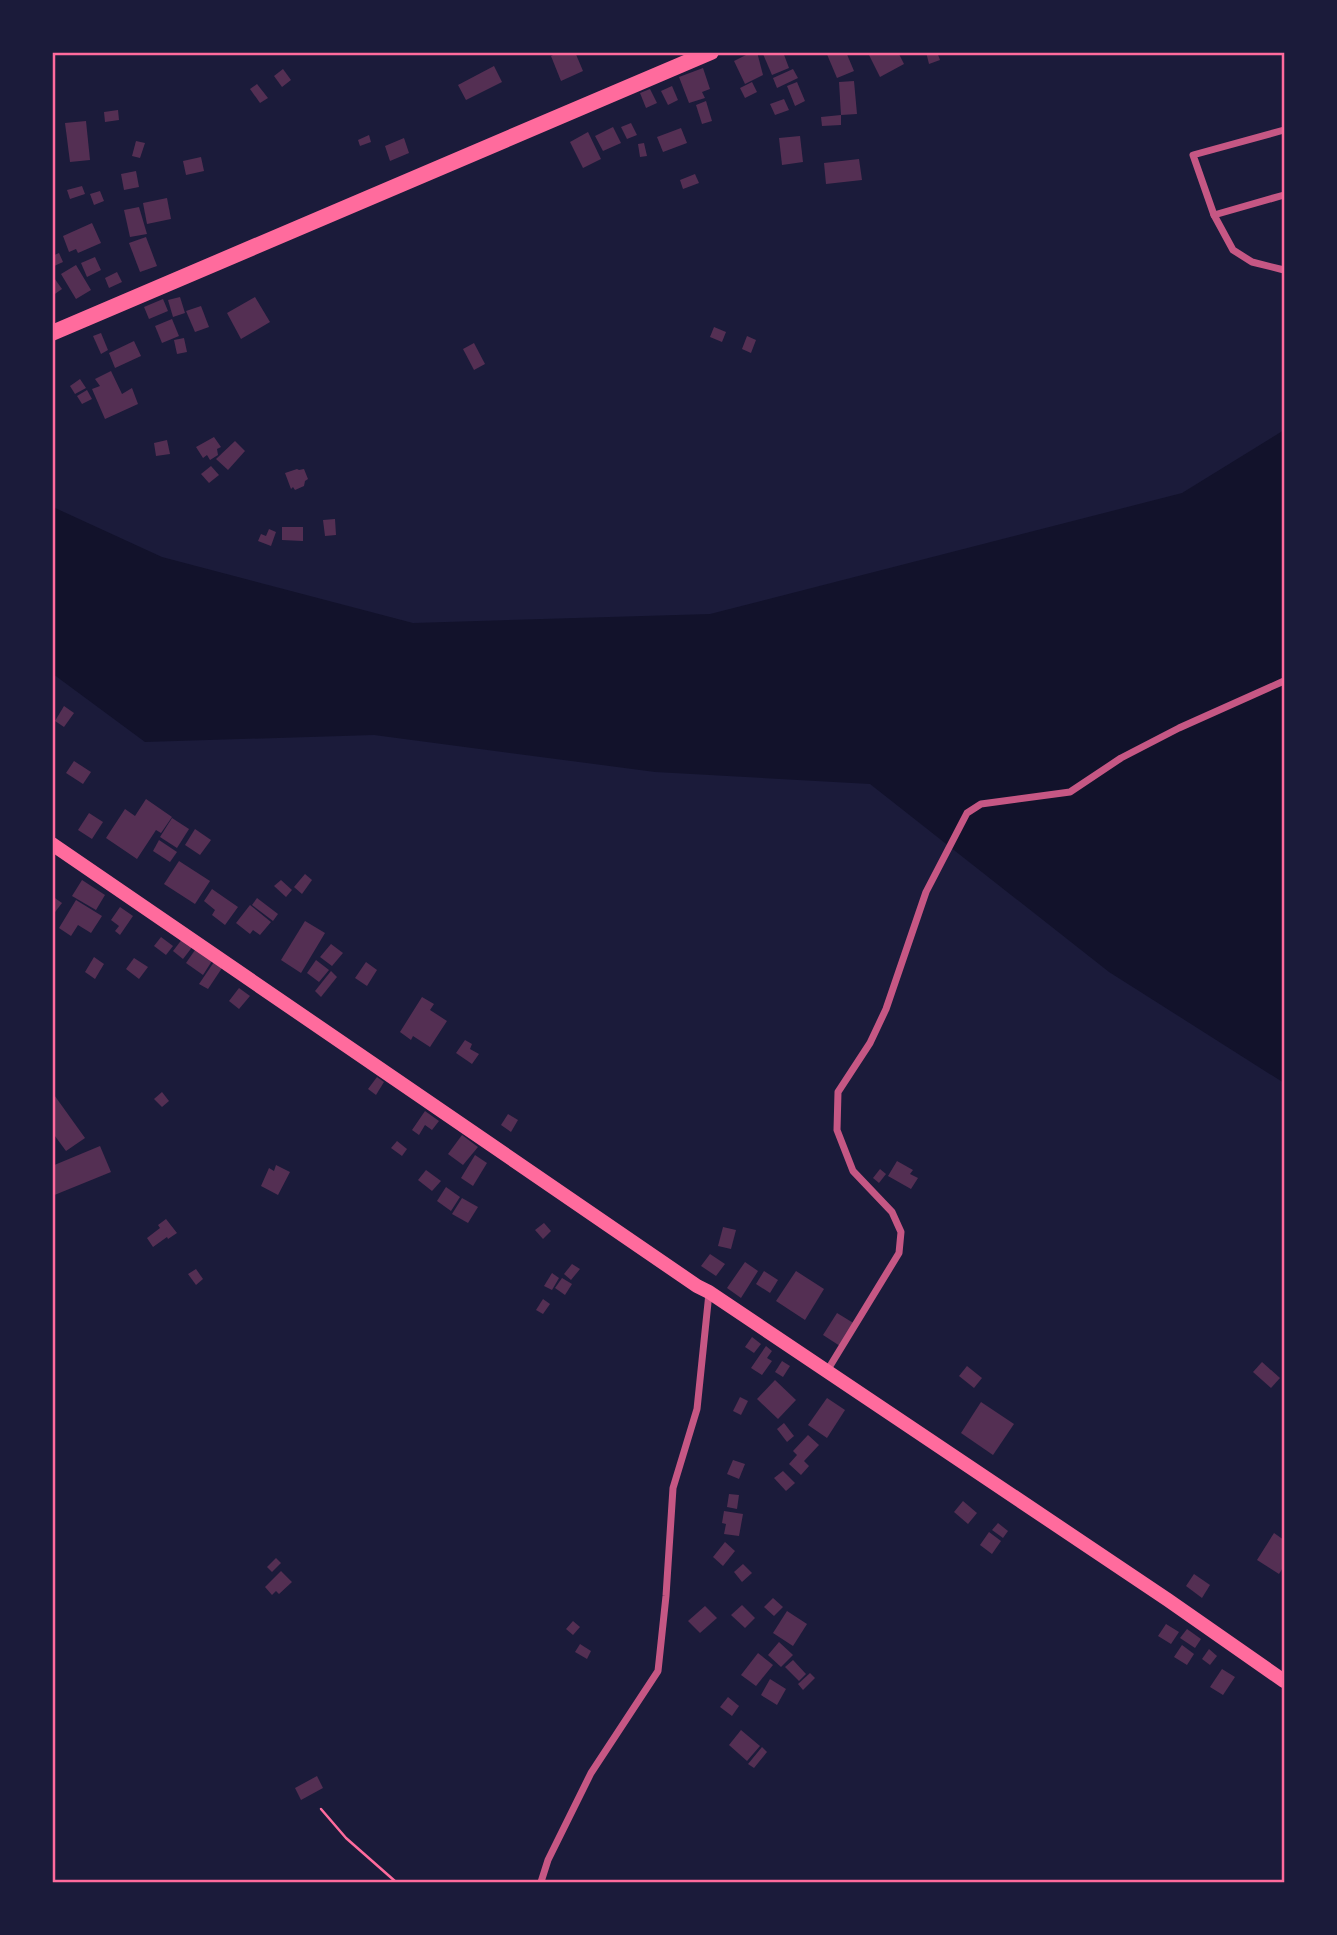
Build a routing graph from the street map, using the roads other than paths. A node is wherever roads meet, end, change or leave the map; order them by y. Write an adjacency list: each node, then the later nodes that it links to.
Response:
1 (711, 52): 6 (main road)
2 (1284, 130): 4 (street)
3 (1284, 195): 4 (street)
4 (1214, 215): 5 (street)
5 (1284, 270)
6 (52, 333)
7 (1284, 681): 10 (street)
8 (52, 844): 9 (main road)
9 (709, 1292): 10 (main road); 12 (street)
10 (827, 1371): 11 (main road)
11 (1284, 1681)
12 (541, 1882)

